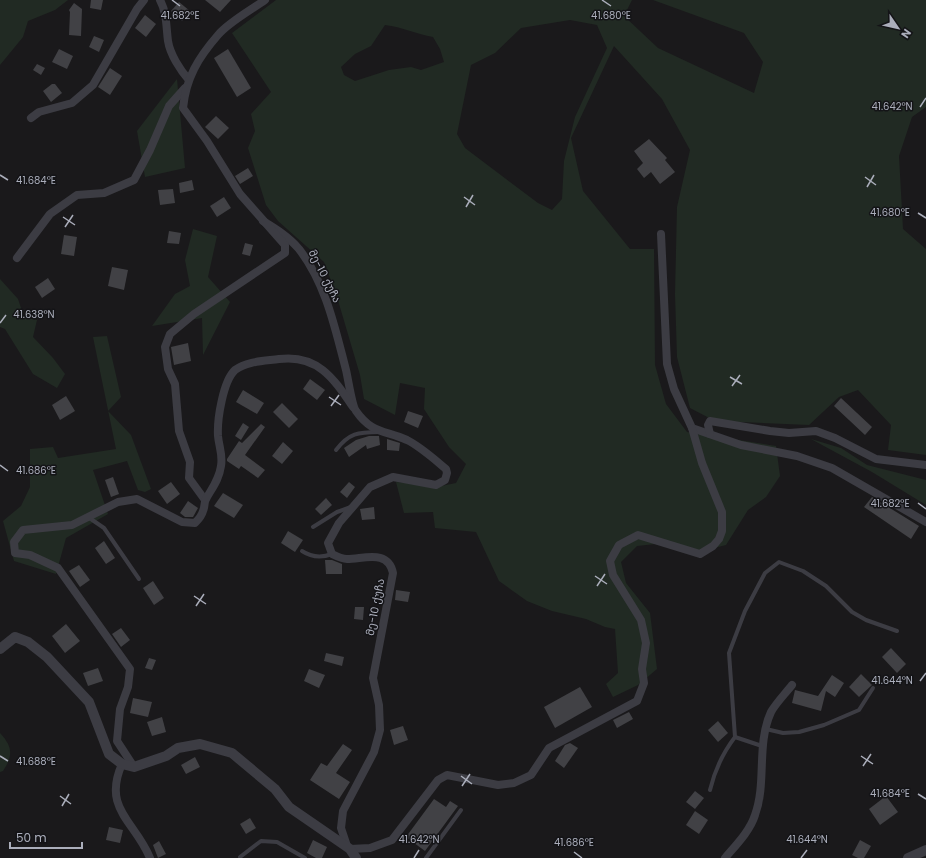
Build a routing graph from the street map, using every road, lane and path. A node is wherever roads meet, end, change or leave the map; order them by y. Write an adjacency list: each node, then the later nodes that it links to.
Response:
1 (144, 0): 6 (street)
2 (160, 0): 4 (street)
3 (265, 0): 4 (street)
4 (189, 80): 5 (street)
5 (185, 88): 7 (street); 9 (street)
6 (32, 118)
7 (263, 221): 10 (street, მე-10 ქუჩა); 16 (street)
8 (661, 234): 11 (street)
9 (17, 258)
10 (354, 410): 12 (street); 16 (street)
11 (692, 428): 13 (street); 35 (street)
12 (381, 432): 14 (lane); 17 (street)
13 (710, 434): 15 (street); 19 (street)
14 (336, 450)
15 (926, 465)
16 (205, 500): 18 (street)
17 (351, 507): 20 (lane); 22 (street)
18 (88, 517): 23 (lane); 32 (street)
19 (926, 522)
20 (313, 527)
21 (302, 551): 22 (lane)
22 (332, 554): 35 (street, მე-10 ქუჩა)
23 (139, 579)
24 (897, 631): 29 (lane)
25 (0, 649): 31 (street)
26 (792, 685): 28 (street)
27 (873, 688): 28 (lane)
28 (766, 729): 30 (street)
29 (735, 737): 30 (lane); 33 (lane)
30 (762, 746): 42 (street)
31 (122, 764): 32 (street); 38 (street)
32 (134, 767): 35 (street)
33 (710, 790)
34 (462, 810): 41 (lane)
35 (349, 848): 40 (street)
36 (926, 850): 43 (street)
37 (240, 857): 39 (lane)
38 (150, 858)
39 (305, 858)
40 (356, 858)
41 (426, 858)
42 (725, 858)
43 (908, 858)

